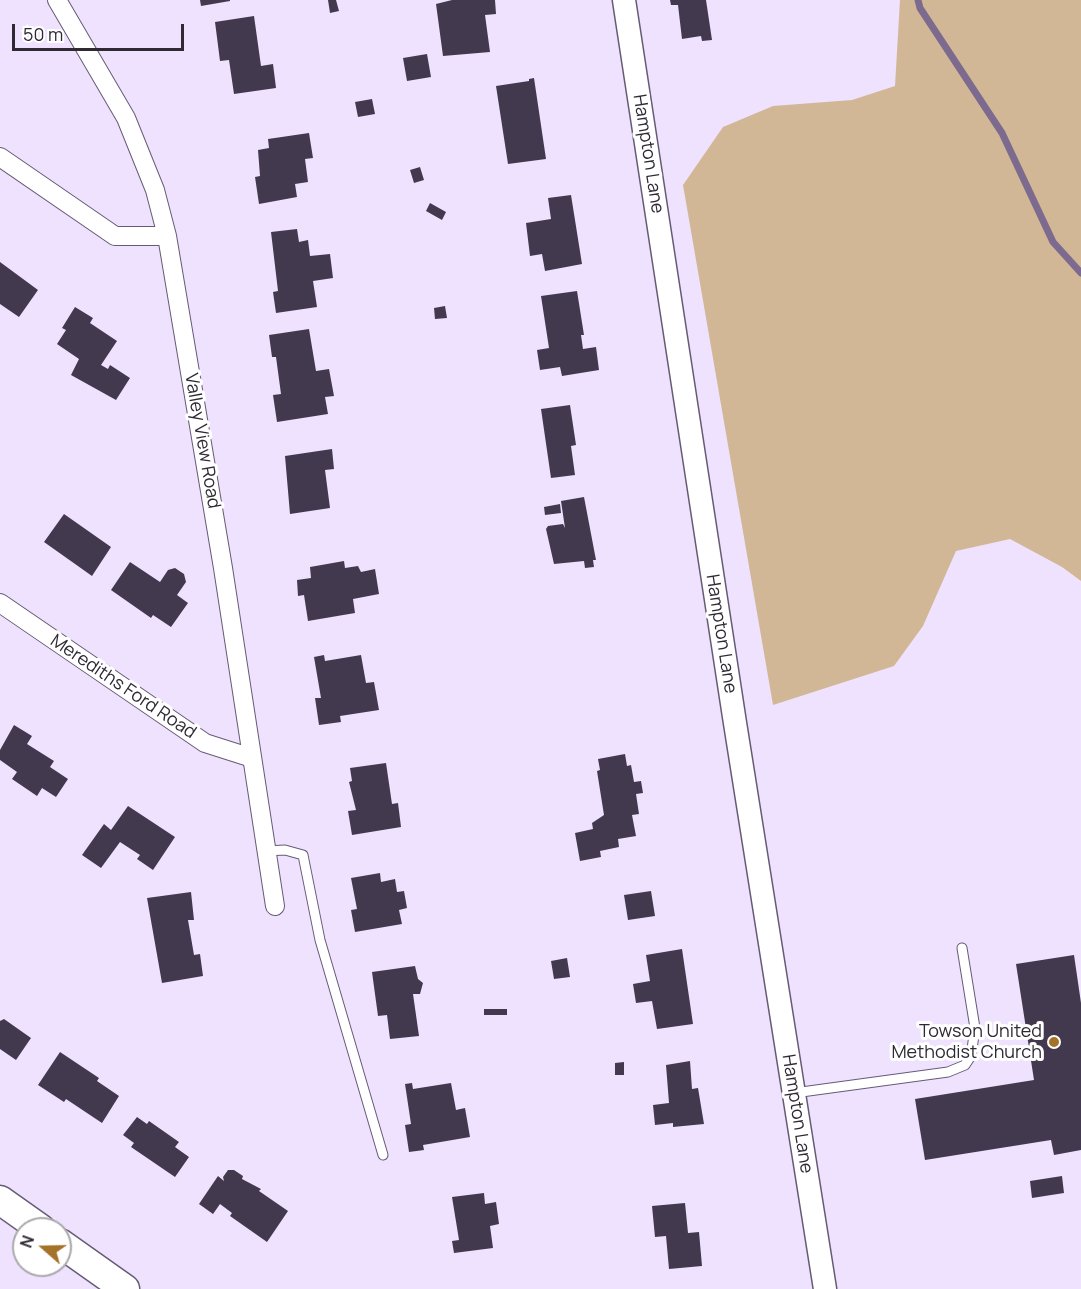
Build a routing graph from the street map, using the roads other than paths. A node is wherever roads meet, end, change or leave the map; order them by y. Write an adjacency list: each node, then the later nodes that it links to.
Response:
1 (57, 0): 4 (street, Valley View Road)
2 (624, 0): 10 (street, Hampton Lane)
3 (0, 157): 4 (street)
4 (167, 236): 6 (street, Valley View Road)
5 (0, 603): 6 (street, Merediths Ford Road)
6 (252, 758): 7 (street, Valley View Road)
7 (266, 851): 8 (street, Valley View Road); 11 (lane)
8 (275, 906)
9 (962, 948): 10 (lane)
10 (794, 1094): 15 (street, Hampton Lane)
11 (383, 1155)
12 (0, 1200): 13 (main road)
13 (24, 1217)
14 (72, 1251): 16 (main road)
15 (825, 1282)
16 (125, 1289)

